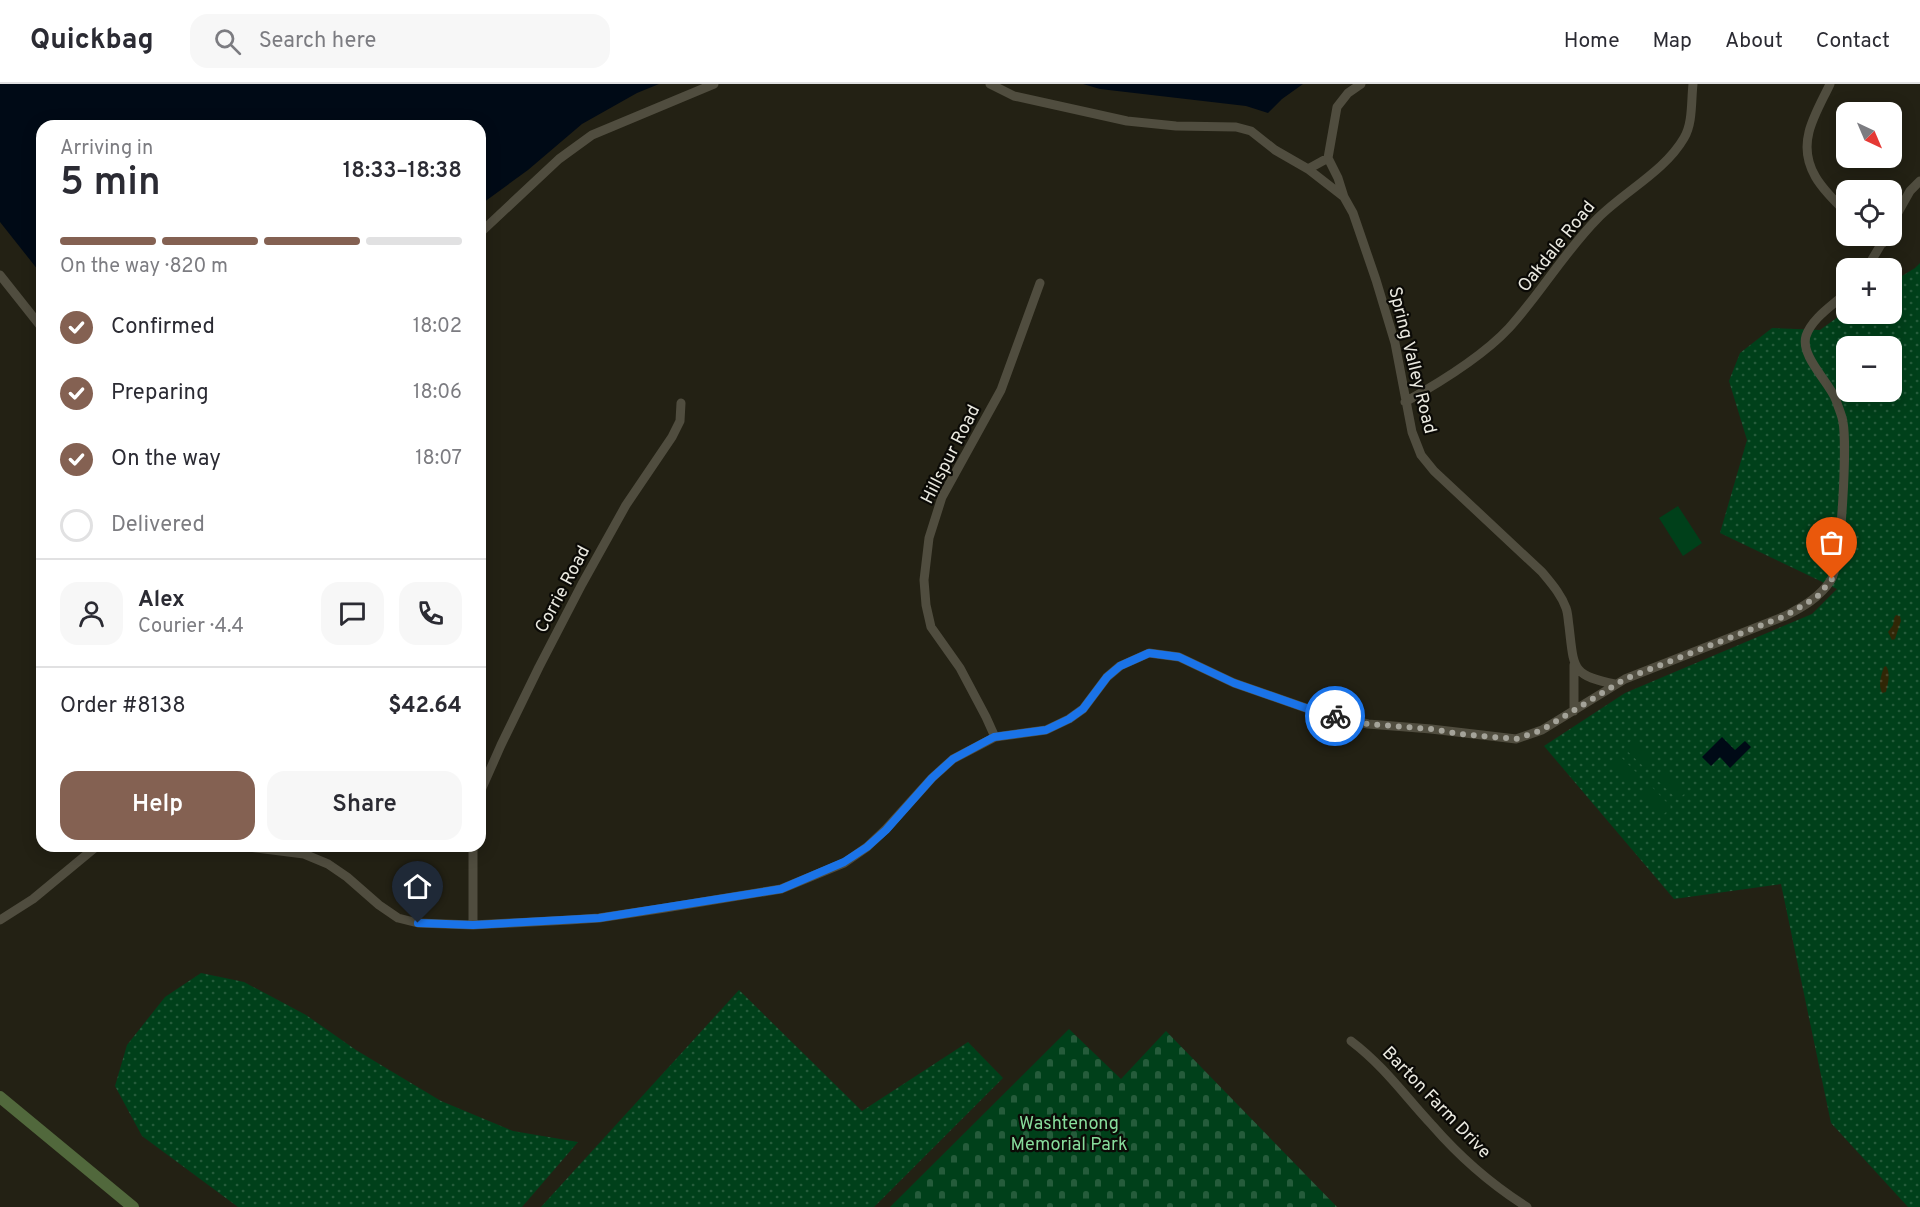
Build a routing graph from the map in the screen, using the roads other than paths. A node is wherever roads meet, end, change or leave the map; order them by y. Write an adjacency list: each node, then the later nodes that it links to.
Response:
1 (714, 84): 12 (street)
2 (990, 84): 7 (street, Spring Valley Road)
3 (1361, 84): 6 (street)
4 (1693, 84): 17 (street, Oakdale Road)
5 (1830, 84): 10 (street)
6 (1328, 158): 7 (street); 9 (street)
7 (1308, 169): 9 (street, Spring Valley Road)
8 (1920, 181): 11 (street)
9 (1344, 197): 17 (street, Spring Valley Road)
10 (1836, 203)
11 (1902, 205)
12 (486, 227)
13 (0, 275): 16 (street)
14 (1040, 283): 22 (street, Hillspur Road)
15 (1836, 302): 20 (street)
16 (36, 320)
17 (1406, 402): 19 (street, Spring Valley Road)
18 (681, 403): 23 (street, Corrie Road)
19 (1574, 665): 20 (street); 21 (street, Spring Valley Road)
20 (1615, 684): 21 (street)
21 (1574, 711): 22 (street)
22 (994, 737): 28 (street)
23 (486, 779)
24 (90, 852): 27 (street)
25 (288, 852): 28 (street)
26 (473, 852): 28 (street)
27 (0, 920)
28 (473, 925)
29 (1352, 1041): 32 (street, Barton Farm Drive)
30 (0, 1097): 31 (street)
31 (133, 1207)
32 (1527, 1207)

